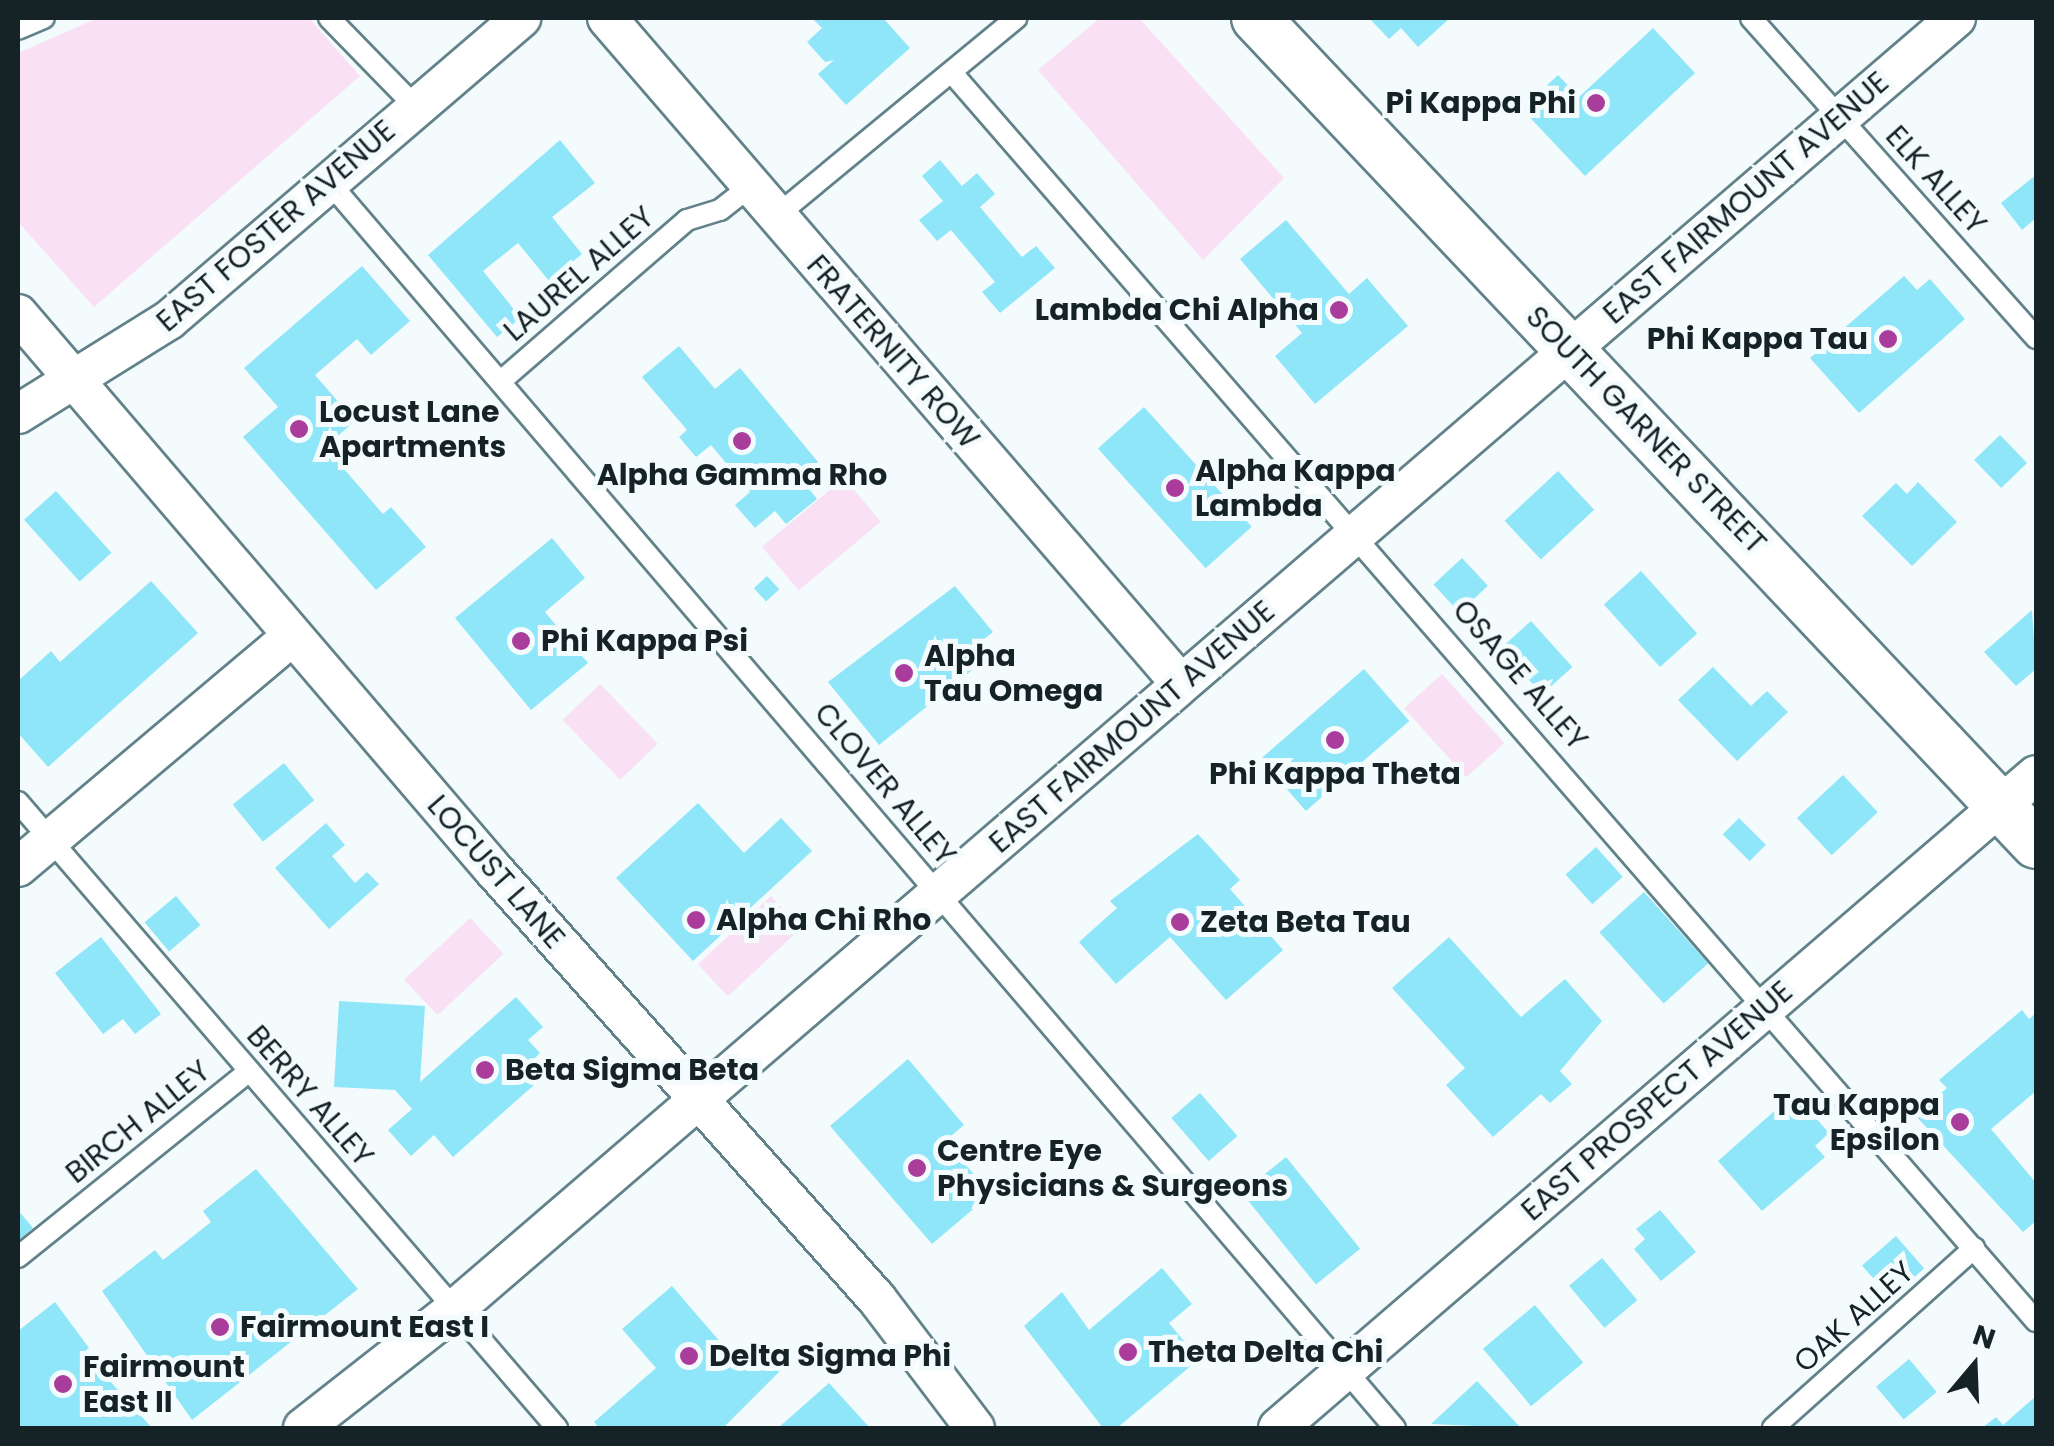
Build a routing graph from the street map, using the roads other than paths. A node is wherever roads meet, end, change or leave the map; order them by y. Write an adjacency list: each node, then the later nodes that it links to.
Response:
1 (44, 18): 9 (lane)
2 (329, 18): 11 (lane)
3 (521, 18): 11 (street, EAST FOSTER AVENUE)
4 (607, 18): 14 (street, FRATERNITY ROW)
5 (1016, 18): 10 (lane)
6 (1256, 18): 18 (street, SOUTH GARNER STREET)
7 (1751, 18): 12 (lane, ELK ALLEY)
8 (1956, 18): 12 (street, EAST FAIRMOUNT AVENUE)
9 (18, 29)
10 (952, 74): 15 (lane); 22 (lane, OSAGE ALLEY)
11 (416, 107): 13 (street, EAST FOSTER AVENUE)
12 (1840, 118): 17 (lane, ELK ALLEY); 18 (street, EAST FAIRMOUNT AVENUE)
13 (328, 181): 19 (street, EAST FOSTER AVENUE); 20 (lane, CLOVER ALLEY)
14 (749, 187): 15 (street, FRATERNITY ROW); 20 (lane, LAUREL ALLEY)
15 (775, 217): 24 (street, FRATERNITY ROW)
16 (18, 314): 19 (street, LOCUST LANE)
17 (2036, 338)
18 (1569, 350): 22 (street, EAST FAIRMOUNT AVENUE); 27 (street, SOUTH GARNER STREET)
19 (78, 380): 21 (street, EAST FOSTER AVENUE); 23 (street, LOCUST LANE)
20 (501, 381): 31 (lane, CLOVER ALLEY)
21 (18, 414)
22 (1358, 534): 24 (street, EAST FAIRMOUNT AVENUE); 32 (lane, OSAGE ALLEY)
23 (292, 636): 28 (street); 34 (street, LOCUST LANE)
24 (1181, 684): 31 (street, EAST FAIRMOUNT AVENUE)
25 (2036, 775): 27 (street, EAST PROSPECT AVENUE)
26 (18, 802): 28 (lane, BERRY ALLEY)
27 (2001, 805): 29 (street, SOUTH GARNER STREET); 32 (street, EAST PROSPECT AVENUE)
28 (52, 840): 30 (street); 33 (lane, BERRY ALLEY)
29 (2036, 844)
30 (18, 867)
31 (938, 893): 34 (street, EAST FAIRMOUNT AVENUE); 39 (lane, CLOVER ALLEY)
32 (1765, 1006): 35 (lane, OSAGE ALLEY); 39 (street, EAST PROSPECT AVENUE)
33 (249, 1071): 36 (lane, BIRCH ALLEY); 37 (lane, BERRY ALLEY)
34 (696, 1101): 37 (street, EAST FAIRMOUNT AVENUE); 42 (street, LOCUST LANE)
35 (1974, 1248): 38 (lane, OSAGE ALLEY); 45 (lane, OAK ALLEY)
36 (18, 1257)
37 (456, 1309): 40 (street, EAST FAIRMOUNT AVENUE); 41 (lane, BERRY ALLEY)
38 (2036, 1321)
39 (1345, 1371): 43 (street, EAST PROSPECT AVENUE); 44 (lane, CLOVER ALLEY)
40 (303, 1428)
41 (557, 1428)
42 (976, 1428)
43 (1278, 1428)
44 (1395, 1428)
45 (1774, 1428)

